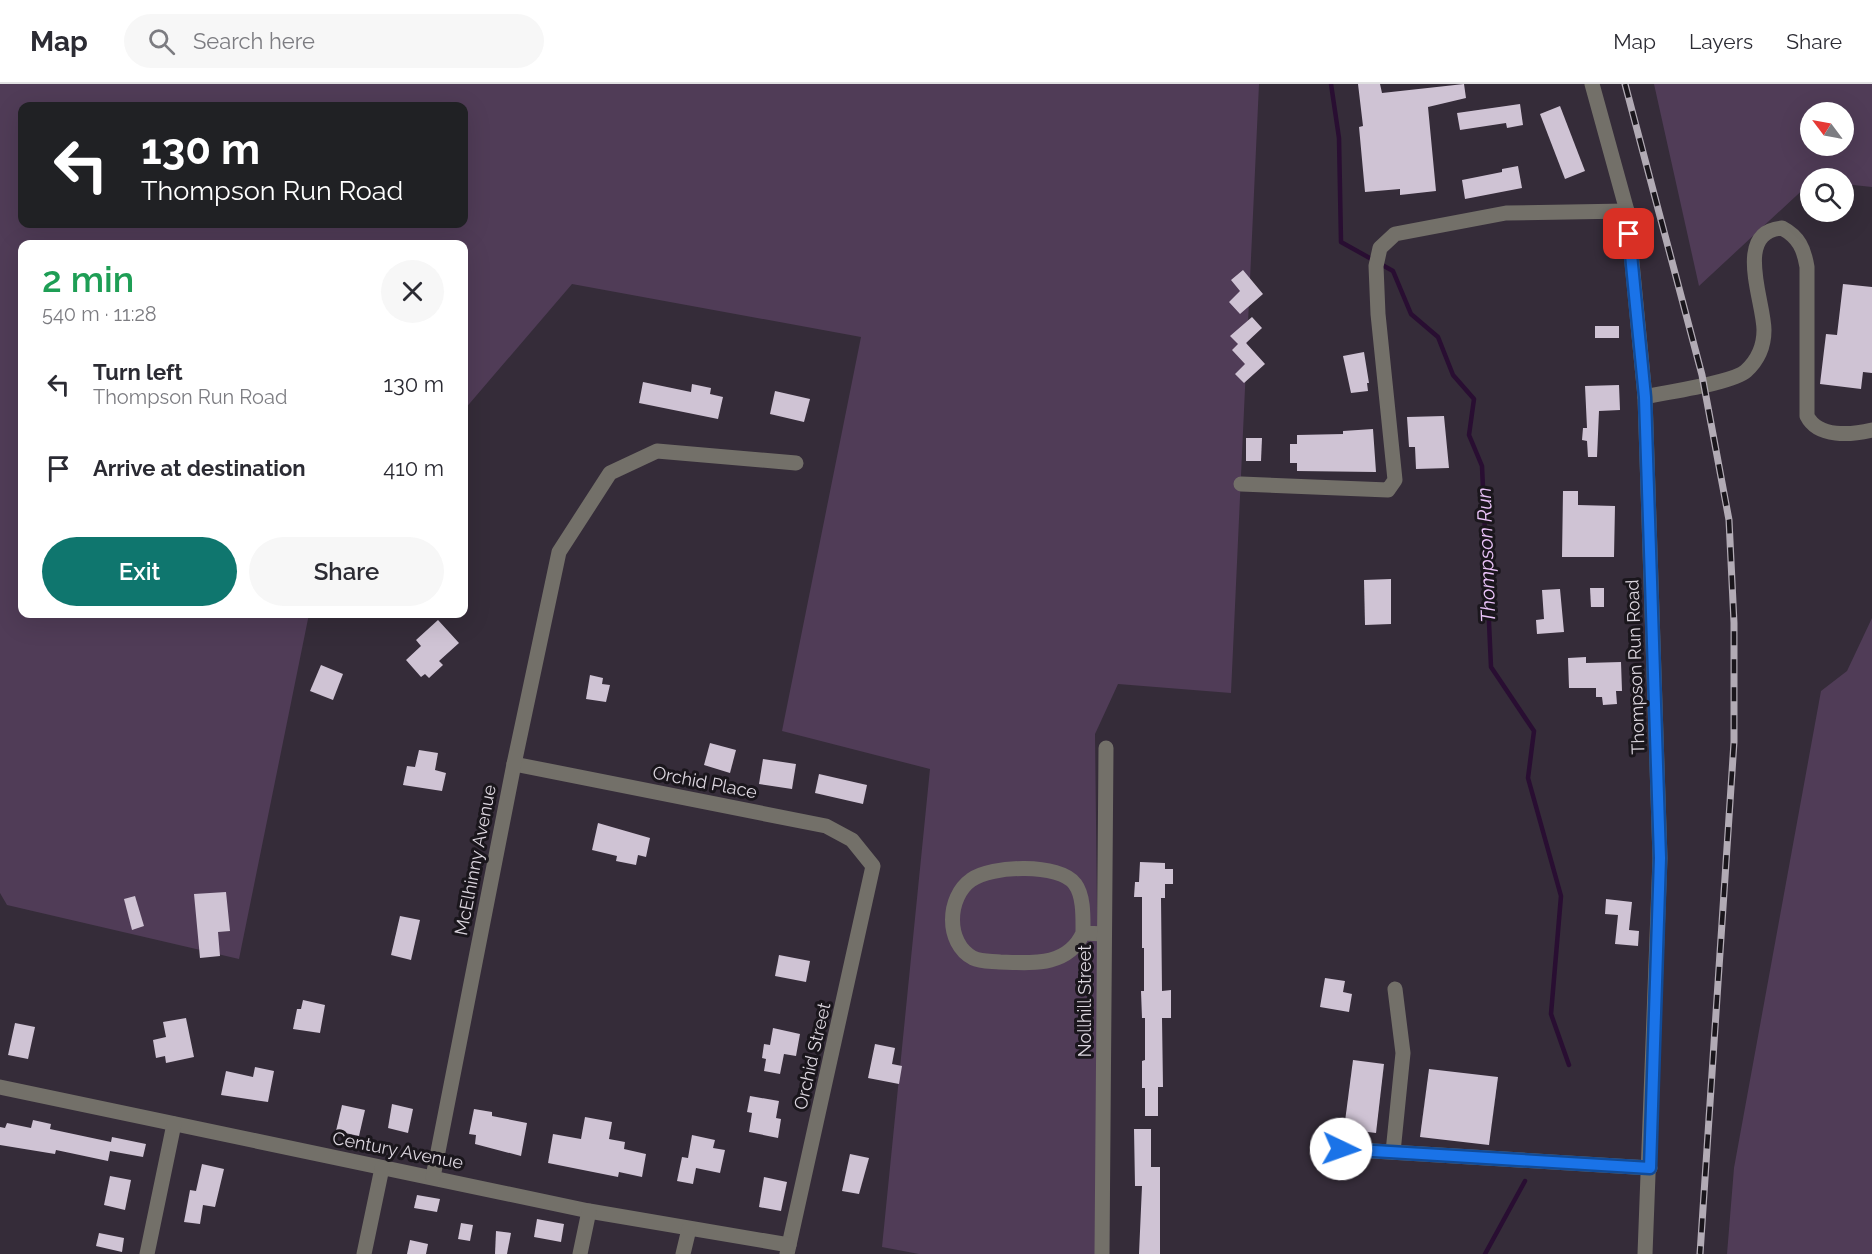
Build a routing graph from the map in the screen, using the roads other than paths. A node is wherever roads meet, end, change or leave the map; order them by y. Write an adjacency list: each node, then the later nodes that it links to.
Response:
1 (1592, 84): 2 (street, Thompson Run Road)
2 (1627, 211): 3 (street, Thompson Run Road); 6 (street)
3 (1645, 397): 4 (street); 18 (street, Thompson Run Road)
4 (1872, 430)
5 (796, 463): 8 (street, McElhinny Avenue)
6 (1241, 484)
7 (1106, 748): 11 (street, Nollhill Street)
8 (513, 764): 9 (street, Orchid Place); 19 (street, McElhinny Avenue)
9 (873, 866): 22 (street, Orchid Street)
10 (1083, 933): 10 (street); 11 (street)
11 (1104, 933): 27 (street, Nollhill Street)
12 (1395, 989): 16 (street)
13 (0, 1087): 14 (street, Century Avenue)
14 (174, 1124): 17 (street, Century Avenue); 23 (street)
15 (1341, 1149): 16 (street)
16 (1394, 1152): 18 (street)
17 (382, 1168): 19 (street, Century Avenue); 24 (street)
18 (1650, 1168): 28 (street, Thompson Run Road)
19 (433, 1177): 20 (street, Century Avenue)
20 (590, 1210): 21 (street, Century Avenue); 25 (street)
21 (689, 1229): 22 (street, Century Avenue); 26 (street)
22 (788, 1249)
23 (147, 1254)
24 (364, 1254)
25 (580, 1254)
26 (683, 1254)
27 (1101, 1254)
28 (1645, 1254)

